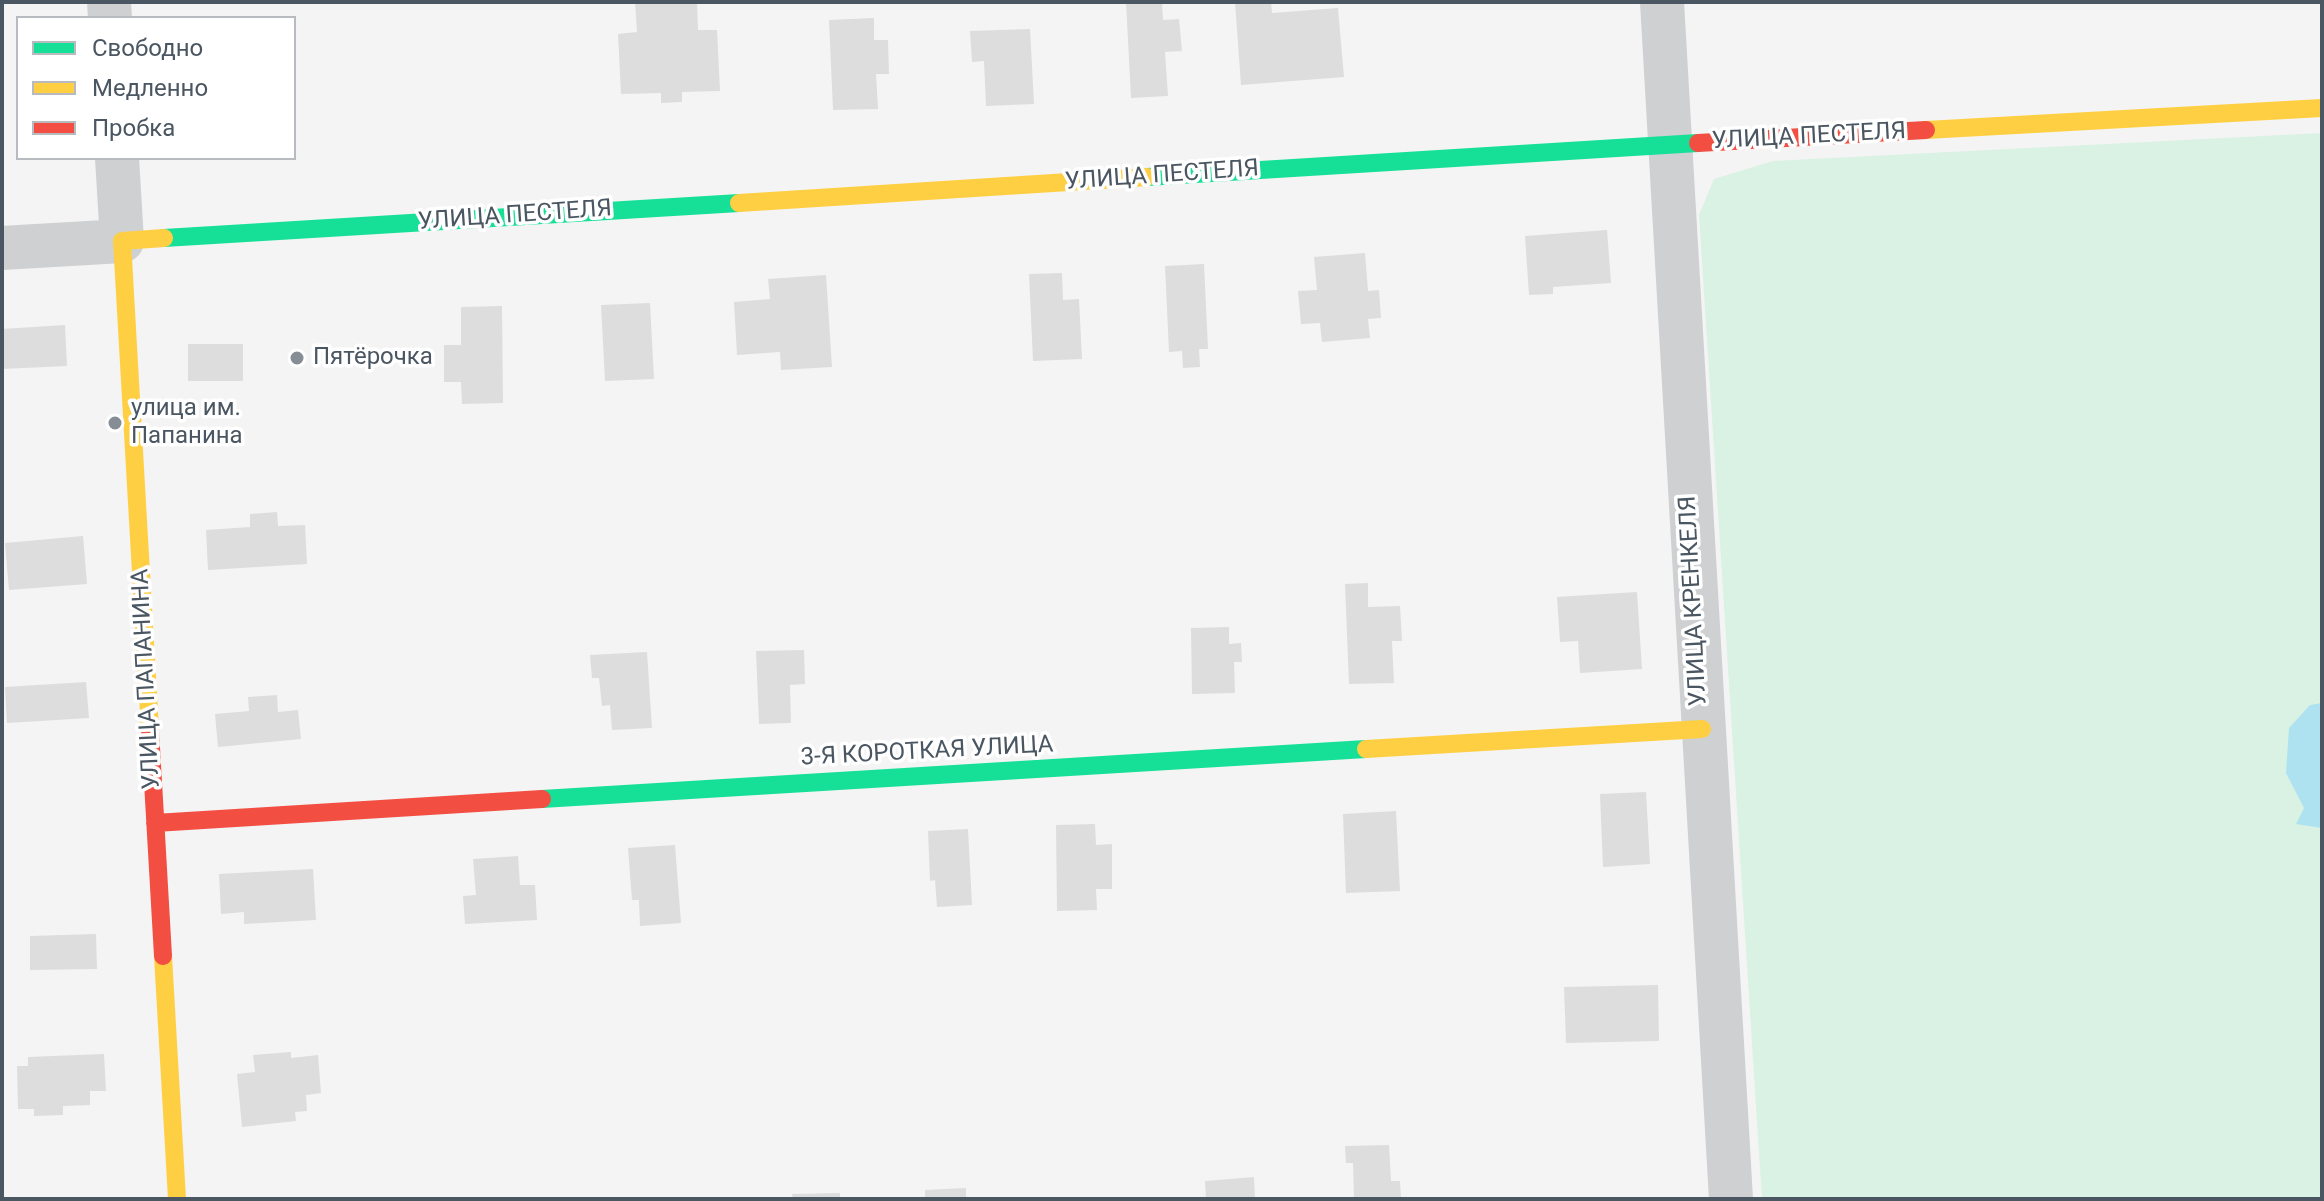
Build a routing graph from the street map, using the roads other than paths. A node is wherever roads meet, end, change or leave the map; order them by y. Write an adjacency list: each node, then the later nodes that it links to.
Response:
1 (1662, 2): 3 (street, УЛИЦА КРЕНКЕЛЯ)
2 (2322, 108): 3 (street, УЛИЦА ПЕСТЕЛЯ)
3 (1669, 145): 5 (street, УЛИЦА ПЕСТЕЛЯ); 7 (street, УЛИЦА КРЕНКЕЛЯ)
4 (117, 160): 5 (street, УЛИЦА ПАПАНИНА)
5 (122, 241): 6 (street, УЛИЦА ПЕСТЕЛЯ); 8 (street, УЛИЦА ПАПАНИНА)
6 (2, 248)
7 (1702, 729): 8 (street, 3-Я КОРОТКАЯ УЛИЦА); 10 (street, УЛИЦА КРЕНКЕЛЯ)
8 (155, 823): 9 (street, УЛИЦА ПАПАНИНА)
9 (177, 1199)
10 (1731, 1199)

